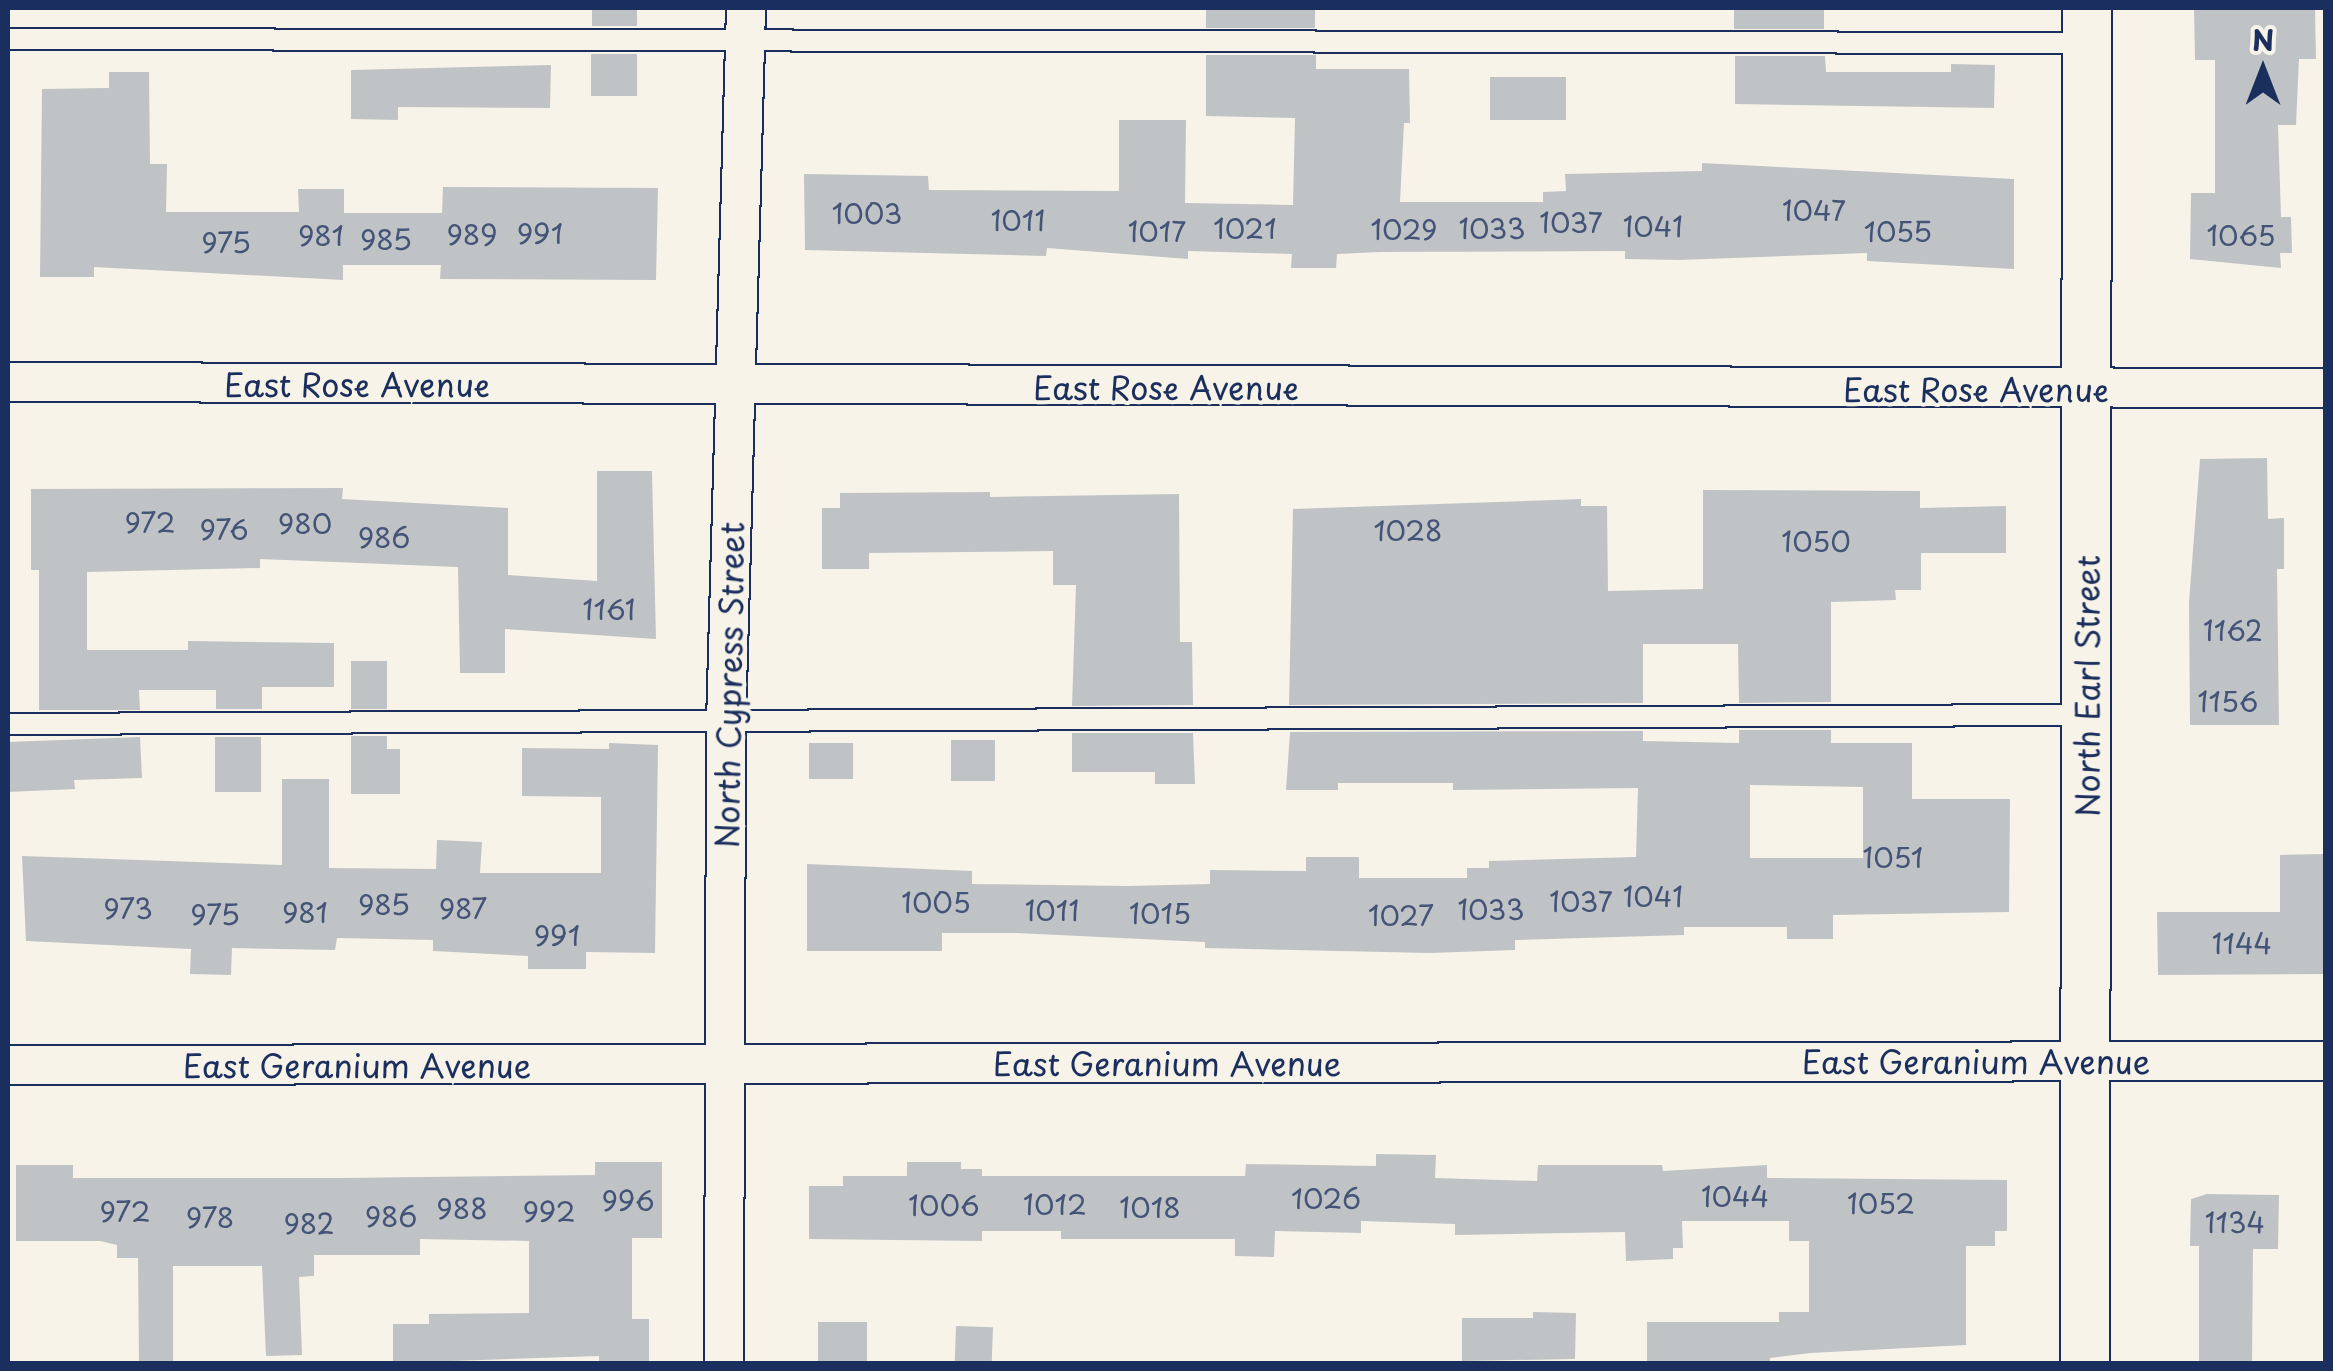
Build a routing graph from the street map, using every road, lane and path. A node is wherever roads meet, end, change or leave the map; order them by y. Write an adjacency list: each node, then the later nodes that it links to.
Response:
1 (746, 23): 2 (lane); 3 (lane); 5 (street, North Cypress Street)
2 (2087, 25): 7 (street, North Earl Street)
3 (8, 39)
4 (8, 382): 5 (street, East Rose Avenue)
5 (737, 385): 7 (street, East Rose Avenue); 10 (street, North Cypress Street)
6 (2326, 388): 7 (street, East Rose Avenue)
7 (2086, 389): 8 (street, North Earl Street)
8 (2086, 715): 10 (lane); 11 (street, North Earl Street)
9 (8, 724): 10 (lane)
10 (726, 724): 13 (street, North Cypress Street)
11 (2088, 1061): 12 (street, East Geranium Avenue); 13 (street, East Geranium Avenue); 16 (street, North Earl Street)
12 (2326, 1061)
13 (725, 1064): 14 (street, East Geranium Avenue); 15 (street, North Cypress Street)
14 (8, 1065)
15 (724, 1364)
16 (2085, 1364)

